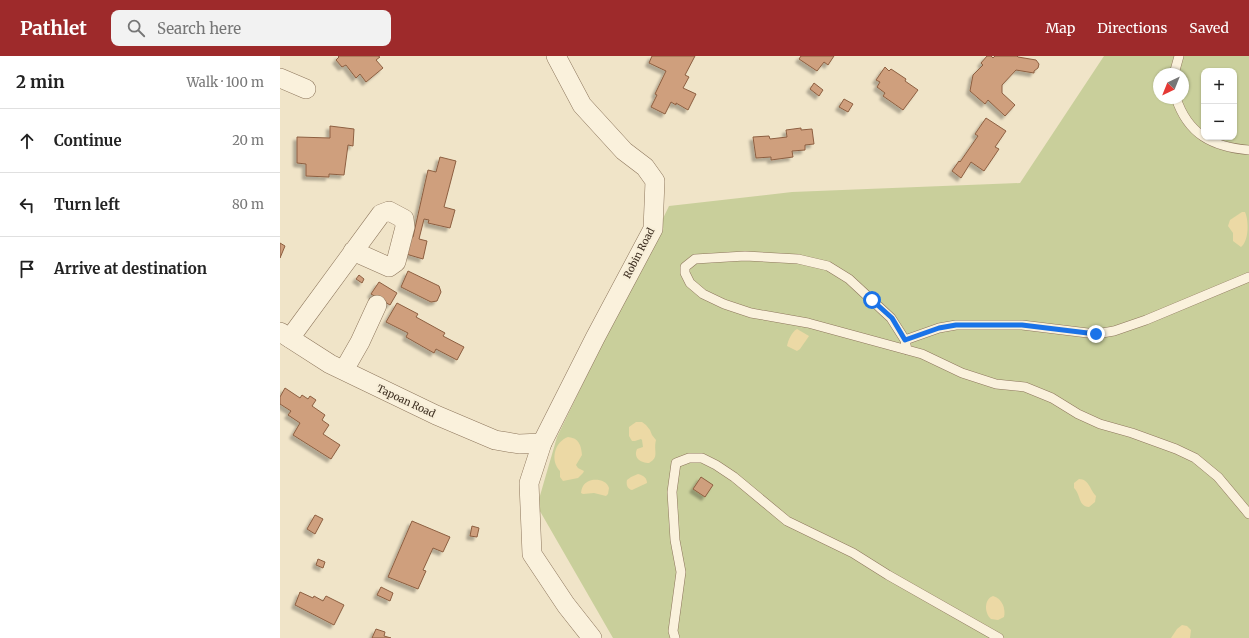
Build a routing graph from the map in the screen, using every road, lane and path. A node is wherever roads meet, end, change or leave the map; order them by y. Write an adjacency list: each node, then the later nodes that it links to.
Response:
1 (556, 56): 15 (street, Robin Road)
2 (1179, 56): 3 (lane)
3 (1176, 68)
4 (280, 78): 5 (street)
5 (306, 89)
6 (1178, 104): 7 (lane)
7 (1249, 150)
8 (354, 251): 11 (street)
9 (1249, 277): 12 (lane)
10 (377, 305): 14 (street)
11 (285, 335): 14 (street, Tapoan Road)
12 (905, 340): 13 (lane); 13 (lane)
13 (907, 350): 16 (lane)
14 (344, 370): 15 (street, Tapoan Road)
15 (542, 443): 17 (street, Robin Road)
16 (1249, 514)
17 (592, 638)
18 (675, 638): 19 (lane)
19 (999, 638)

